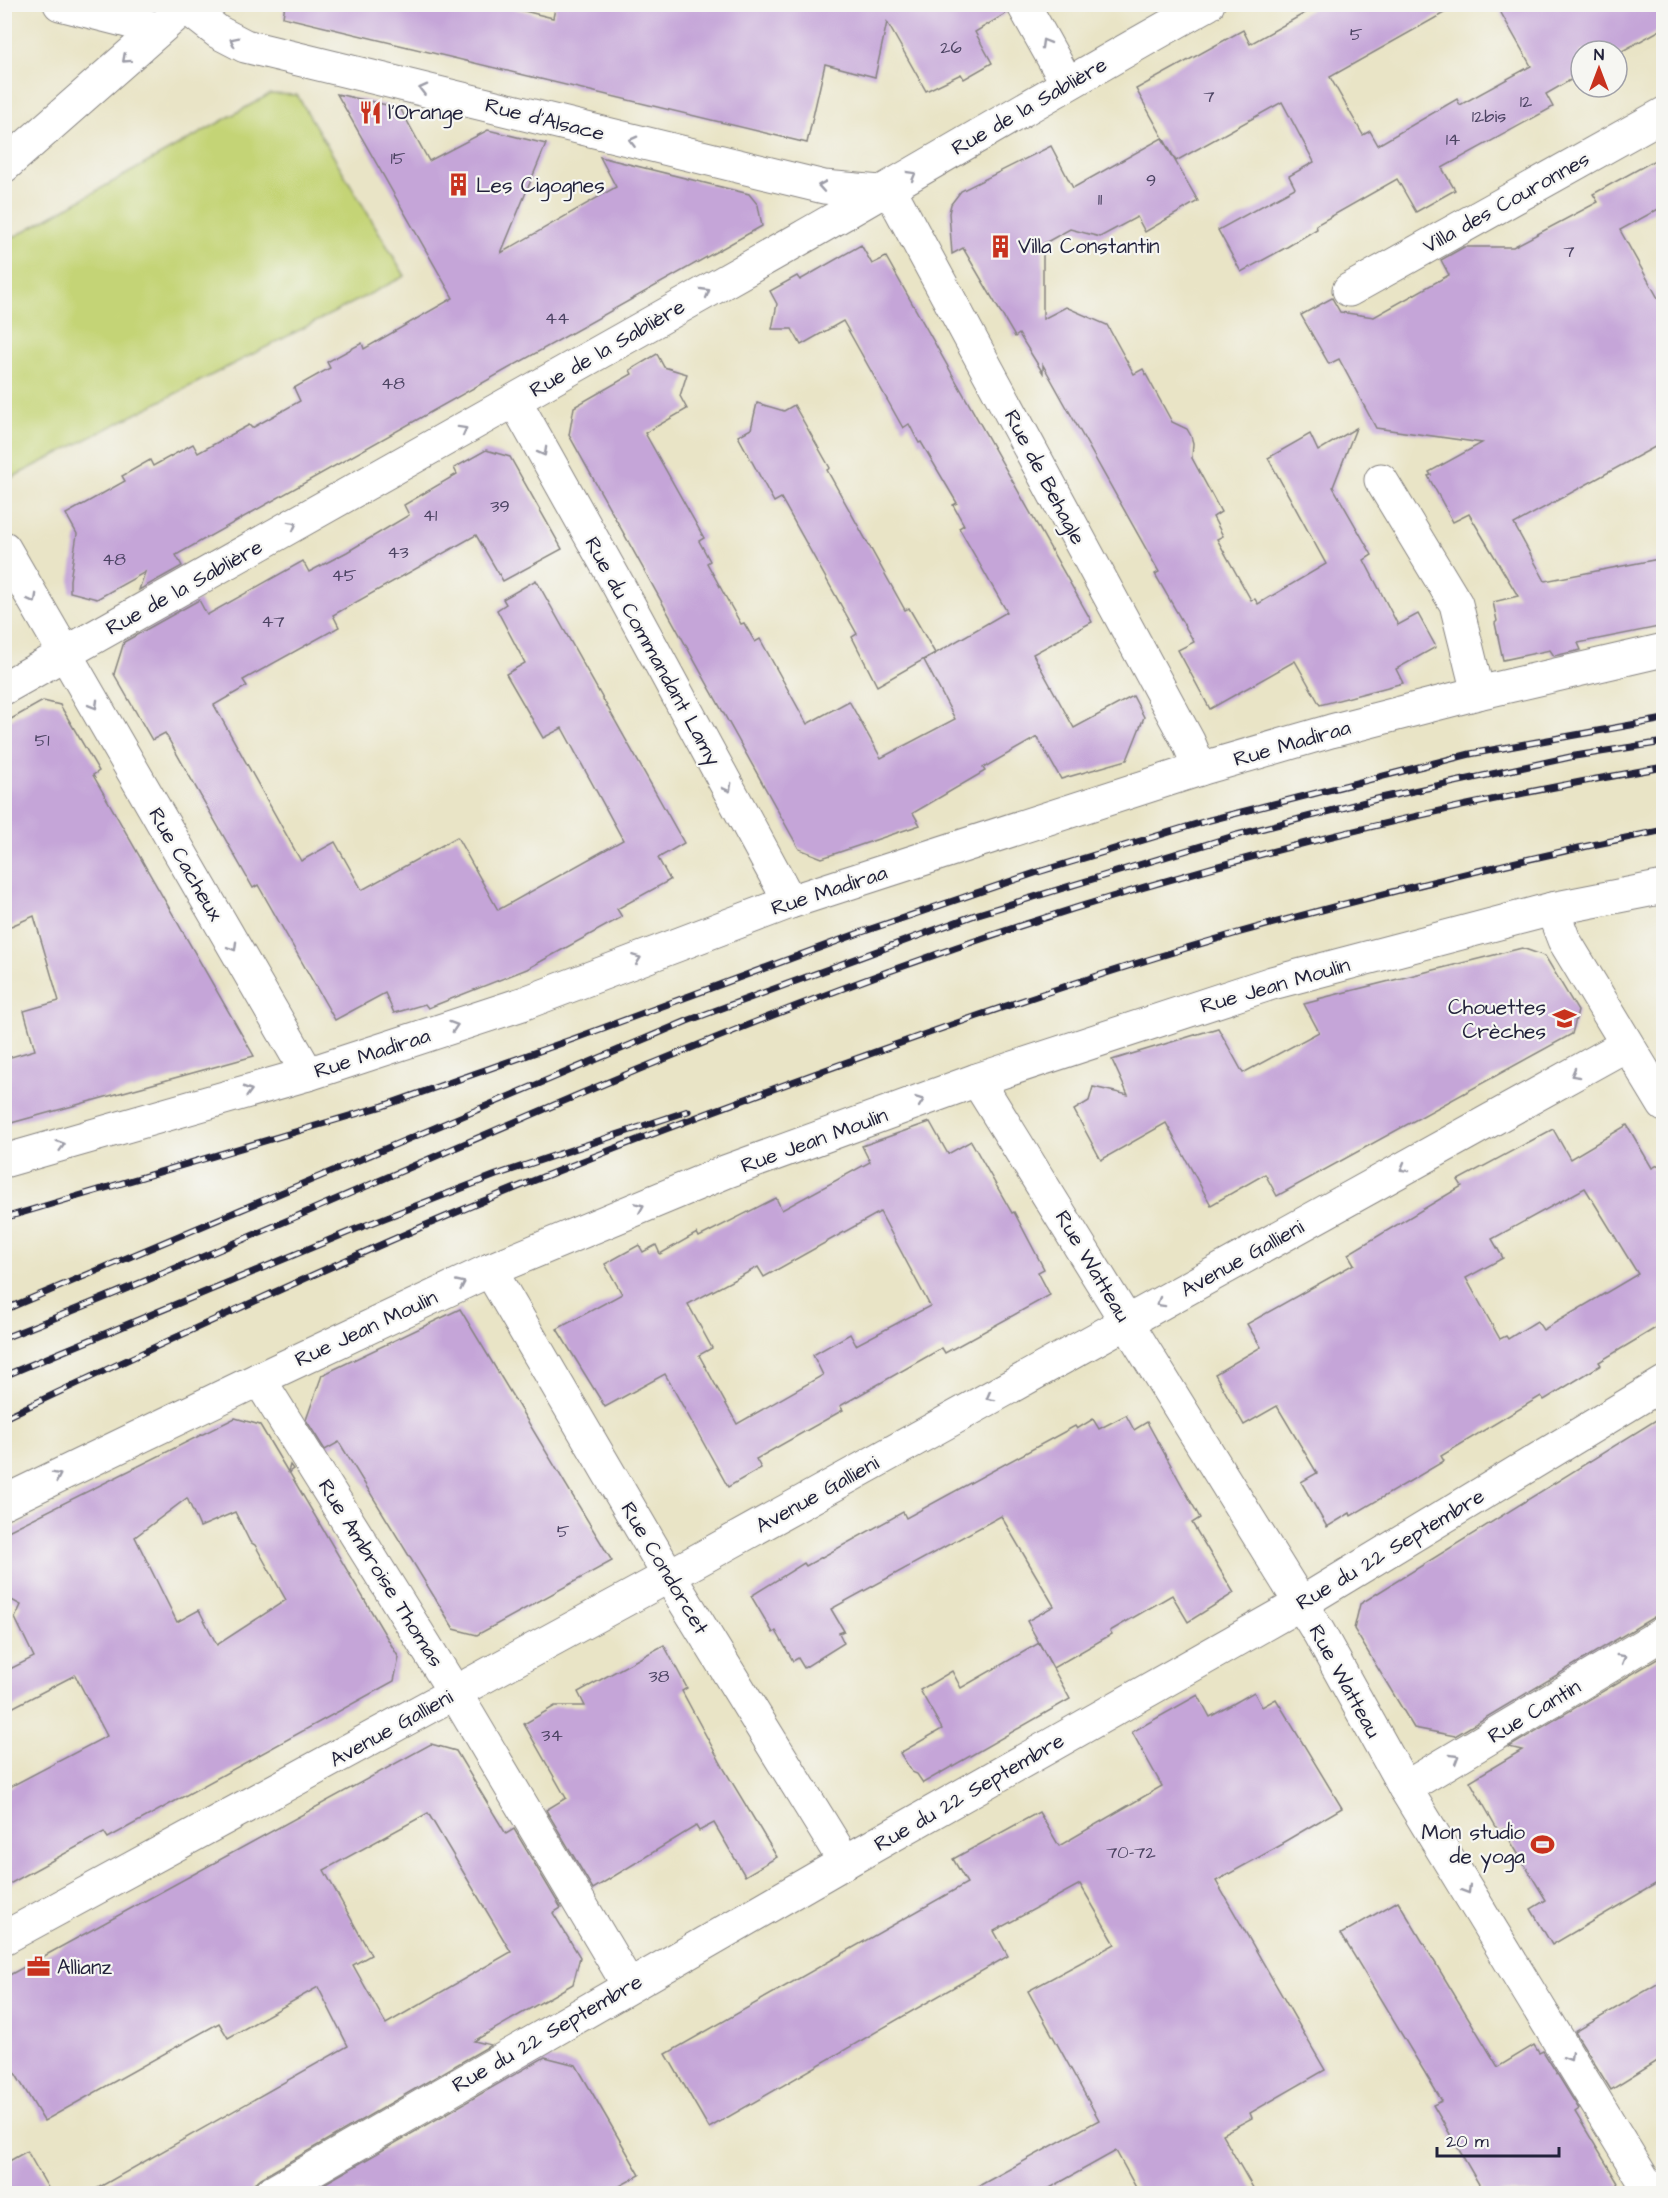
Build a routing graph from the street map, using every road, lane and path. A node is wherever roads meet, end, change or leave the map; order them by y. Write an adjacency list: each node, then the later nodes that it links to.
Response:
1 (60, 4): 5 (street)
2 (1023, 4): 6 (street, one-way to 2)
3 (1208, 4): 6 (street, Rue de la Sablière)
4 (187, 6): 5 (street); 9 (street, Rue d'Alsace, one-way to 4)
5 (159, 29): 8 (street, one-way to 8)
6 (1066, 83): 9 (street, Rue de la Sablière, one-way to 6)
7 (1664, 114): 10 (street, Villa des Couronnes)
8 (4, 166)
9 (880, 192): 11 (street, Rue de la Sablière, one-way to 9); 18 (street, Rue de Behagle)
10 (1349, 290)
11 (515, 400): 15 (street, Rue de la Sablière, one-way to 11); 20 (street, Rue du Commandant Lamy, one-way to 20)
12 (1381, 480): 17 (street)
13 (4, 548): 15 (street, Rue Cacheux, one-way to 15)
14 (1664, 650): 17 (street, Rue Madiraa)
15 (64, 655): 16 (street, Rue de la Sablière); 23 (street, Rue Cacheux, one-way to 23)
16 (4, 688)
17 (1478, 693): 18 (street, Rue Madiraa)
18 (1200, 769): 20 (street, Rue Madiraa)
19 (1664, 887): 21 (street, Rue Jean Moulin)
20 (790, 902): 23 (street, Rue Madiraa, one-way to 20)
21 (1552, 909): 22 (street); 24 (street, Rue Jean Moulin)
22 (1626, 1045): 25 (street); 28 (street, Avenue Gallieni, one-way to 28)
23 (308, 1074): 26 (street, Rue Madiraa, one-way to 23)
24 (977, 1080): 27 (street, Rue Jean Moulin, one-way to 24); 28 (street, Rue Watteau)
25 (1664, 1105)
26 (4, 1161)
27 (490, 1270): 29 (street, Rue Jean Moulin, one-way to 27); 32 (street, Rue Condorcet)
28 (1127, 1322): 32 (street, Avenue Gallieni, one-way to 32); 33 (street, Rue Watteau)
29 (259, 1378): 31 (street, Rue Jean Moulin, one-way to 29); 35 (street, Rue Ambroise Thomas)
30 (1664, 1383): 33 (street, Rue du 22 Septembre)
31 (4, 1502)
32 (669, 1575): 35 (street, Avenue Gallieni); 37 (street, Rue Condorcet)
33 (1300, 1604): 36 (street, Rue Watteau); 37 (street, Rue du 22 Septembre)
34 (1664, 1633): 36 (street, Rue Cantin, one-way to 34)
35 (455, 1693): 38 (street, Avenue Gallieni); 39 (street, Rue Ambroise Thomas)
36 (1405, 1788): 41 (street, Rue Watteau, one-way to 41)
37 (845, 1862): 39 (street, Rue du 22 Septembre)
38 (4, 1938)
39 (629, 1986): 40 (street, Rue du 22 Septembre)
40 (270, 2193)
41 (1652, 2193)

